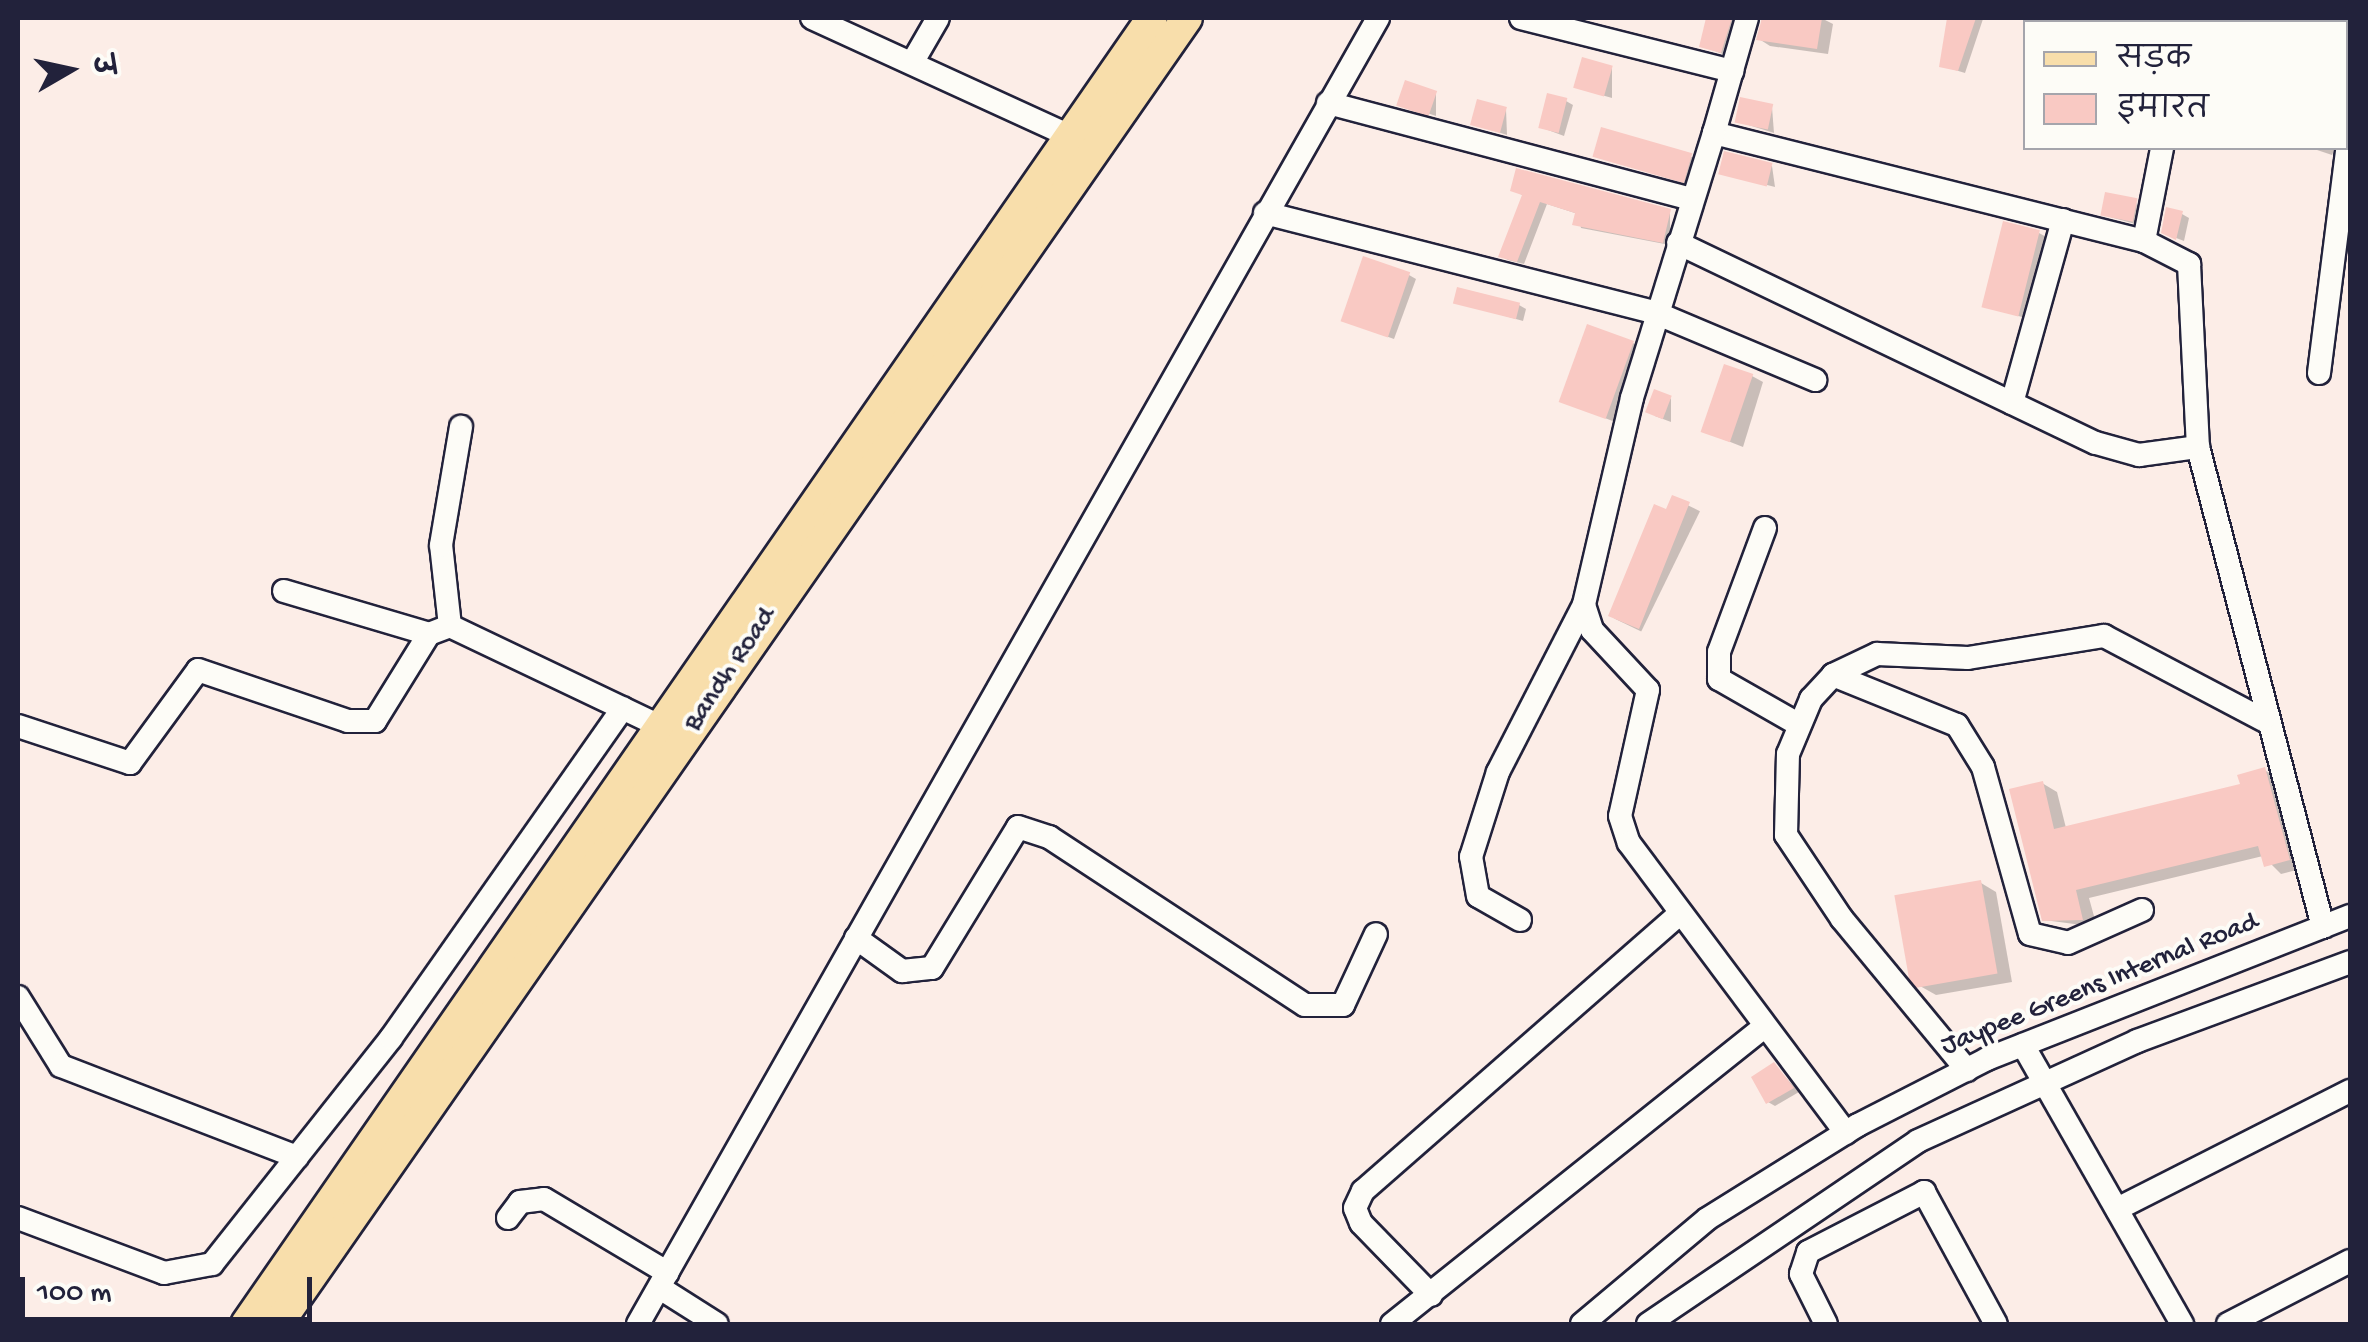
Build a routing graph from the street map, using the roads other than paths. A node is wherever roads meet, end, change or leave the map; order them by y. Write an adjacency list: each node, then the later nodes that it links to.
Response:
1 (812, 18): 8 (street)
2 (938, 18): 8 (street)
3 (1152, 18): 12 (main road, Bandh Road)
4 (1187, 18): 12 (main road, Bandh Road)
5 (1378, 18): 10 (street)
6 (1521, 18): 9 (street)
7 (1747, 18): 9 (street)
8 (912, 63): 12 (street)
9 (1732, 72): 11 (street)
10 (1328, 103): 15 (street); 16 (street)
11 (1714, 133): 15 (street); 17 (street)
12 (1083, 142): 35 (main road, Bandh Road); 59 (main road, Bandh Road)
13 (2162, 150): 18 (street)
14 (2346, 150): 21 (street)
15 (1692, 199): 19 (street)
16 (1265, 212): 20 (street); 42 (street)
17 (2063, 220): 18 (street); 23 (street)
18 (2144, 240): 25 (street)
19 (1678, 243): 20 (street); 23 (street)
20 (1656, 313): 22 (street); 28 (street)
21 (2319, 373)
22 (1816, 380)
23 (2012, 403): 25 (street)
24 (461, 427): 29 (street)
25 (2198, 447): 32 (street)
26 (1765, 528): 33 (street)
27 (284, 591): 29 (street)
28 (1584, 605): 37 (street); 39 (street)
29 (439, 630): 31 (street); 34 (street)
30 (1833, 676): 32 (street); 33 (street); 36 (street)
31 (623, 708): 35 (street); 51 (street)
32 (2264, 720): 40 (street)
33 (1798, 724): 47 (street)
34 (18, 726)
35 (662, 727): 58 (main road, Bandh Road)
36 (2142, 910)
37 (1680, 914): 45 (street); 57 (street)
38 (2350, 916): 40 (street, Jaypee Greens Internal Road)
39 (1520, 920)
40 (2323, 926): 46 (street, Jaypee Greens Internal Road)
41 (1376, 934): 42 (street)
42 (856, 938): 56 (street)
43 (2350, 962): 48 (street)
44 (18, 998): 51 (street)
45 (1765, 1026): 50 (street); 57 (street)
46 (2023, 1045): 47 (street, Jaypee Greens Internal Road); 48 (street)
47 (1967, 1070): 50 (street, Jaypee Greens Internal Road)
48 (2043, 1084): 52 (street); 64 (street)
49 (2350, 1090): 52 (street)
50 (1846, 1133): 63 (street, Jaypee Greens Internal Road)
51 (297, 1156): 53 (street)
52 (2117, 1209): 67 (street)
53 (18, 1218)
54 (508, 1218): 56 (street)
55 (2350, 1260): 68 (street)
56 (664, 1280): 60 (street); 61 (street)
57 (1430, 1294): 62 (street)
58 (246, 1324)
59 (278, 1324)
60 (638, 1324)
61 (717, 1324)
62 (1392, 1324)
63 (1582, 1324)
64 (1648, 1324)
65 (1826, 1324): 66 (street)
66 (1996, 1324)
67 (2182, 1324)
68 (2228, 1324)

